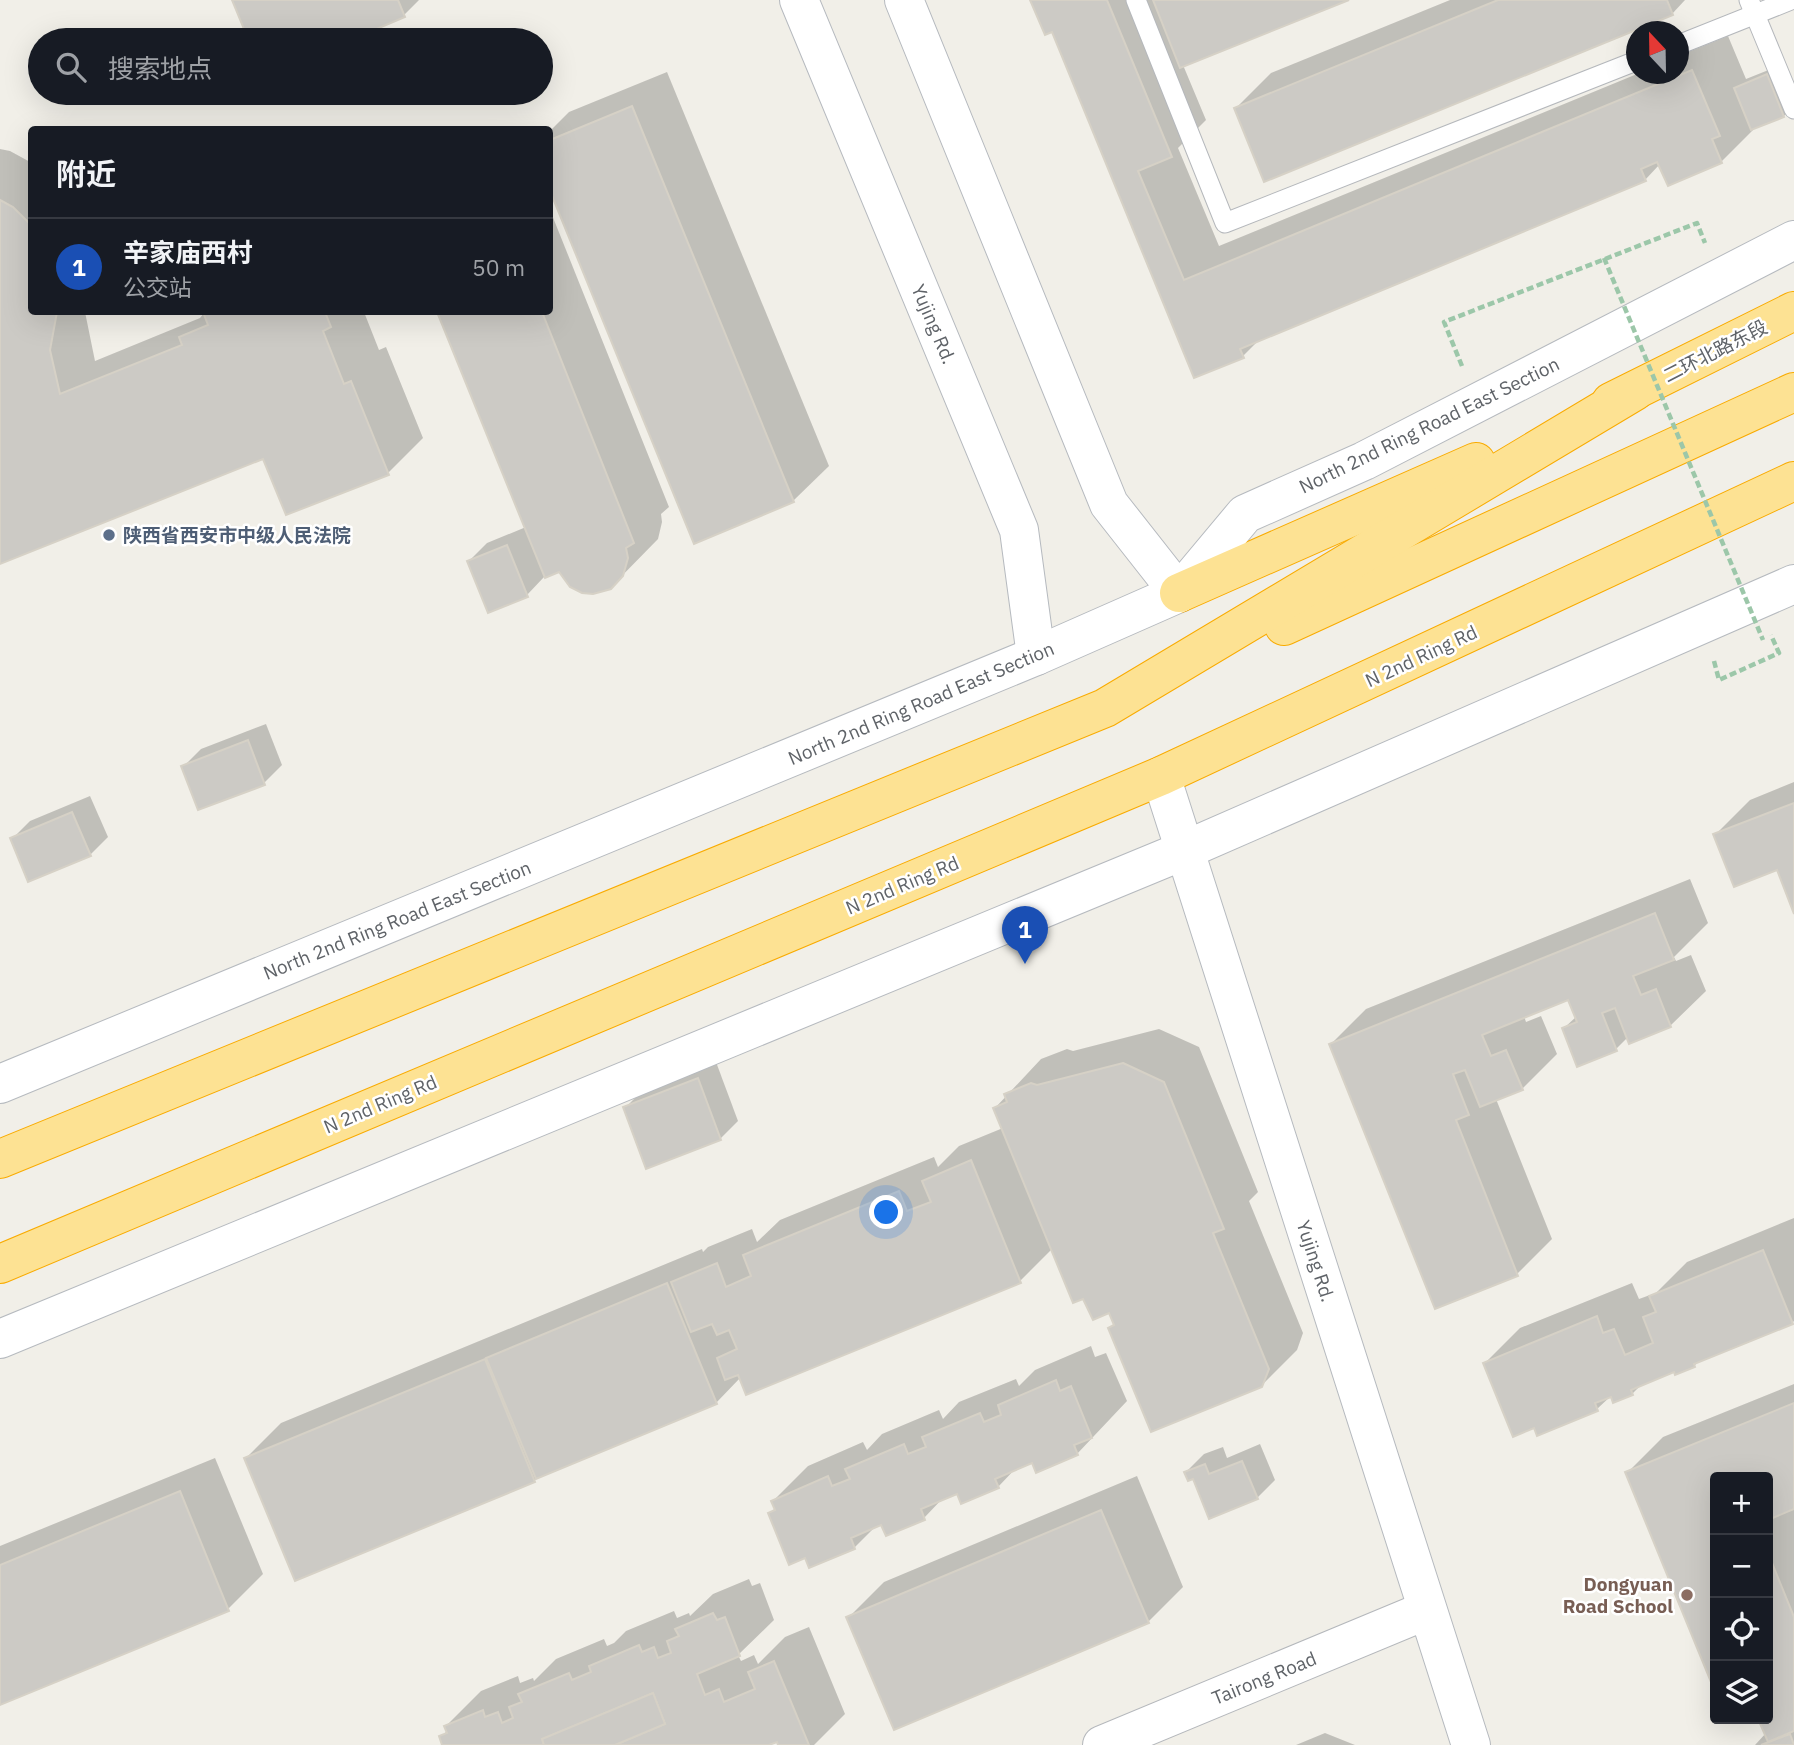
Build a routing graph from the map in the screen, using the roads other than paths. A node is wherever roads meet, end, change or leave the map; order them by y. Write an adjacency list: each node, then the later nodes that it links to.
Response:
1 (799, 0): 16 (main road, Yujing Rd.)
2 (904, 0): 15 (main road)
3 (1136, 0): 7 (lane)
4 (1791, 0): 5 (lane)
5 (1752, 7): 6 (lane); 8 (lane)
6 (1689, 39)
7 (1626, 65)
8 (1794, 109)
9 (1794, 240): 15 (main road, North 2nd Ring Road East Section)
10 (1794, 311): 11 (highway, 二环北路东段)
11 (1636, 391): 15 (highway); 17 (highway)
12 (1794, 392): 17 (highway)
13 (1794, 481): 18 (highway, N 2nd Ring Rd)
14 (1794, 584): 19 (main road)
15 (1179, 593): 16 (main road, North 2nd Ring Road East Section)
16 (1036, 656): 20 (main road, North 2nd Ring Road East Section)
17 (1105, 708): 21 (highway)
18 (1161, 776): 19 (main road, Yujing Rd.); 22 (highway, N 2nd Ring Rd)
19 (1185, 850): 23 (main road); 24 (main road, Yujing Rd.)
20 (0, 1084)
21 (0, 1159)
22 (0, 1264)
23 (0, 1339)
24 (1427, 1610): 25 (main road, Tairong Road); 26 (main road, Yujing Rd.)
25 (1102, 1745)
26 (1471, 1745)

